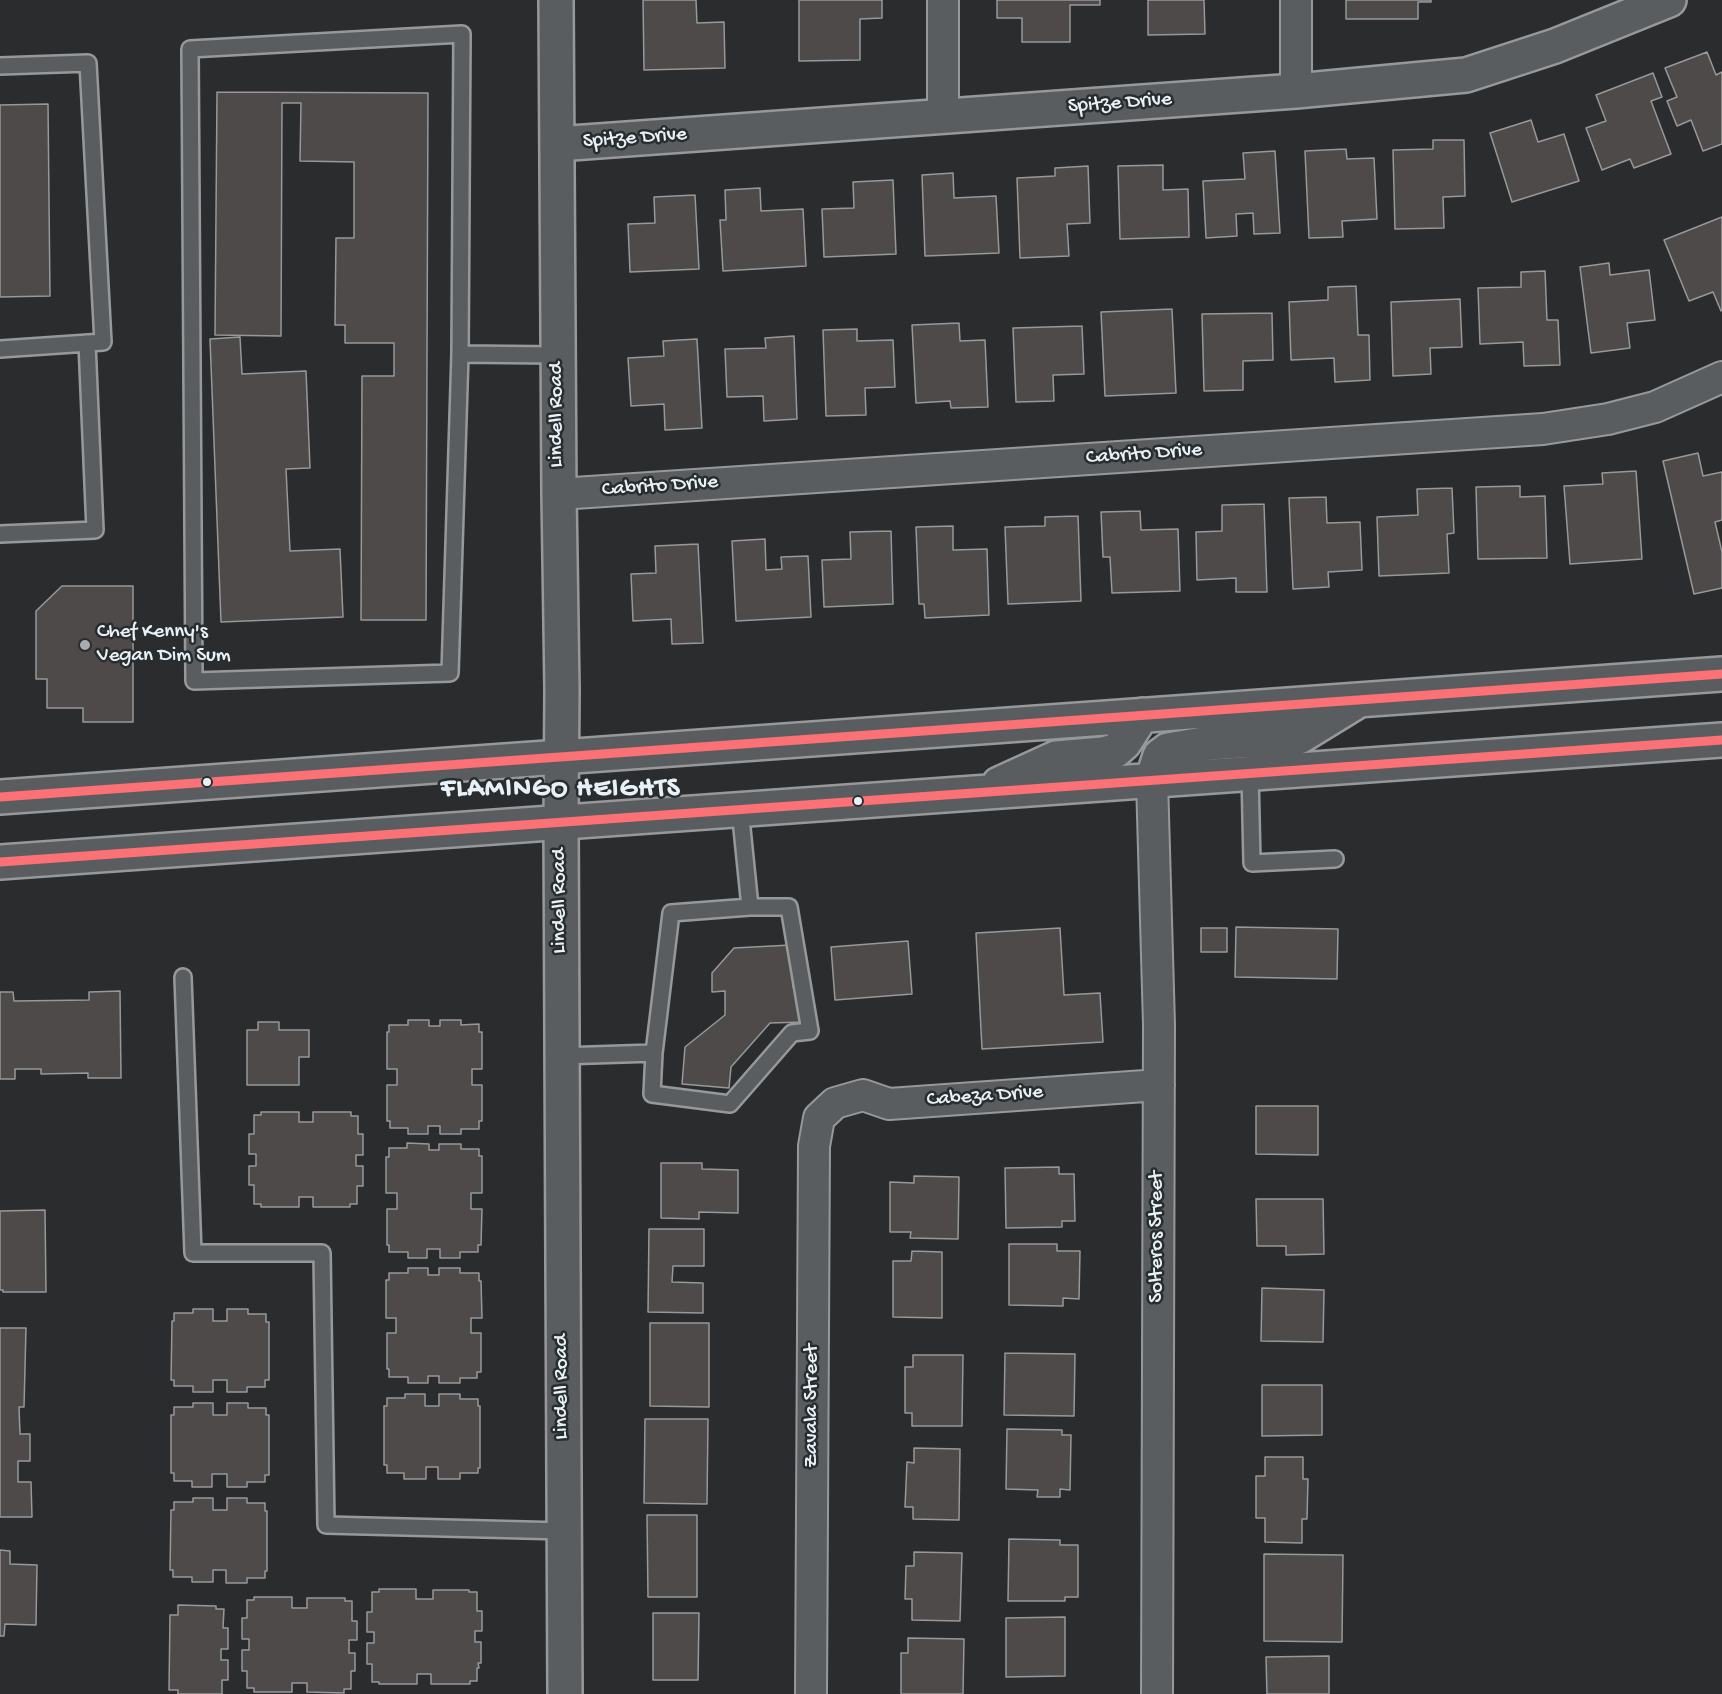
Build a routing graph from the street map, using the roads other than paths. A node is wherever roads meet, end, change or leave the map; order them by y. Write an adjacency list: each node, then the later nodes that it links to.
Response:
1 (556, 0): 8 (main road, Lindell Road)
2 (943, 0): 7 (street)
3 (1296, 0): 6 (street)
4 (1669, 0): 6 (main road, Spitze Drive)
5 (0, 66): 9 (lane)
6 (1296, 91): 7 (main road, Spitze Drive)
7 (943, 117): 8 (main road, Spitze Drive)
8 (557, 144): 12 (main road, Lindell Road)
9 (87, 343): 10 (lane); 15 (lane)
10 (0, 349)
11 (460, 354): 11 (lane); 12 (lane)
12 (557, 355): 14 (main road, Lindell Road)
13 (1722, 377): 14 (street, Cabrito Drive)
14 (559, 494): 20 (main road, Lindell Road)
15 (0, 534)
16 (1722, 674): 17 (main road)
17 (1360, 700): 18 (main road); 22 (main road)
18 (1142, 715): 20 (main road); 23 (main road)
19 (1722, 740): 21 (main road)
20 (561, 756): 24 (main road); 26 (main road, Lindell Road)
21 (1250, 773): 22 (main road); 27 (lane)
22 (1152, 780): 23 (main road); 33 (street, Solteros Street)
23 (981, 792): 25 (main road)
24 (0, 797)
25 (740, 809): 26 (main road); 29 (lane)
26 (561, 822): 28 (main road); 32 (main road, Lindell Road)
27 (1335, 860)
28 (0, 862)
29 (750, 907): 31 (lane); 31 (lane)
30 (183, 977): 35 (lane)
31 (654, 1053): 32 (lane)
32 (561, 1056): 35 (main road, Lindell Road)
33 (1159, 1085): 34 (street, Cabeza Drive); 38 (street, Solteros Street)
34 (819, 1118): 37 (street, Zavala Street)
35 (564, 1531): 36 (main road, Lindell Road)
36 (565, 1694)
37 (811, 1694)
38 (1156, 1694)

